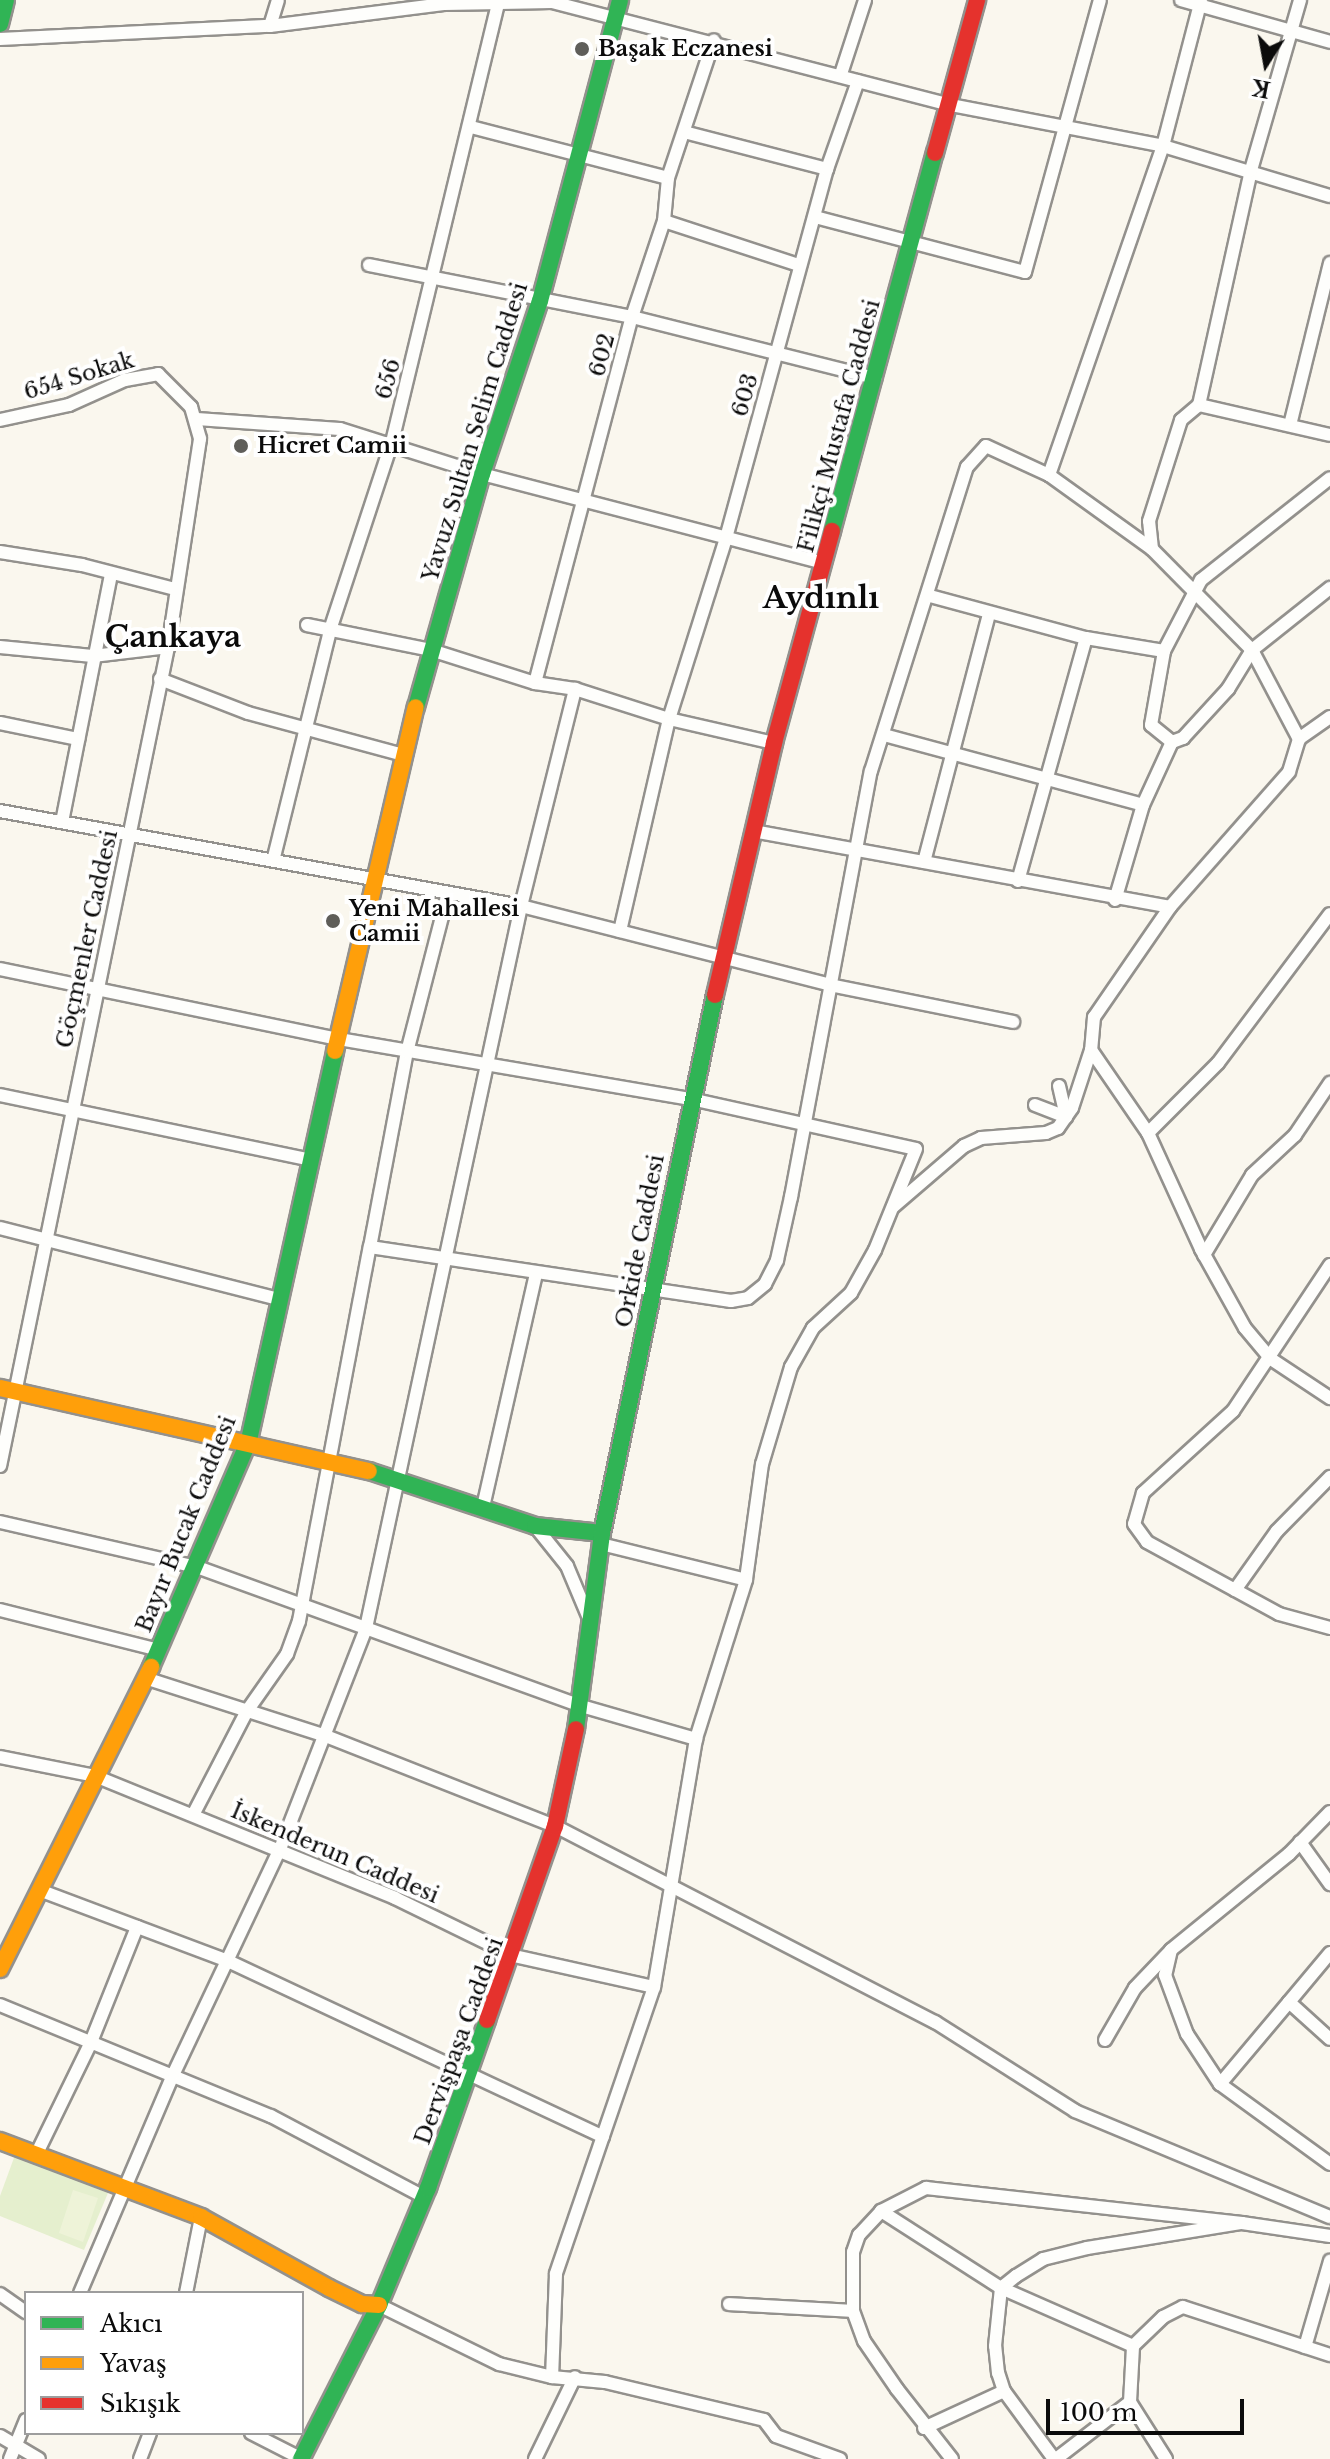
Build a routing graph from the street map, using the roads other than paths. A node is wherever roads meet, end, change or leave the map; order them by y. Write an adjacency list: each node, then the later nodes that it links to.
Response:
1 (6, 0): 11 (street)
2 (278, 0): 12 (street)
3 (865, 0): 17 (street)
4 (977, 0): 19 (street, Filikçi Mustafa Caddesi)
5 (1100, 0): 21 (street)
6 (1181, 0): 9 (street)
7 (1300, 0): 13 (street)
8 (499, 2): 10 (street); 12 (street); 20 (street, 656)
9 (1200, 3): 13 (street); 23 (street)
10 (618, 7): 15 (street); 24 (street, Yavuz Sultan Selim Caddesi)
11 (0, 24)
12 (270, 26): 14 (street)
13 (1293, 31): 16 (street); 26 (street)
14 (0, 39)
15 (714, 40): 17 (street); 22 (street, 602)
16 (1330, 42)
17 (841, 74): 18 (street)
18 (858, 81): 19 (street); 25 (street, 603)
19 (951, 105): 21 (street); 31 (street, Filikçi Mustafa Caddesi)
20 (471, 127): 24 (street); 35 (street, 656)
21 (1064, 129): 23 (street); 31 (street)
22 (684, 132): 25 (street); 27 (street, 602)
23 (1163, 146): 26 (street); 47 (street)
24 (579, 156): 27 (street); 36 (street, Yavuz Sultan Selim Caddesi)
25 (827, 169): 29 (street, 603)
26 (1251, 170): 28 (street); 40 (street)
27 (668, 178): 30 (street, 602)
28 (1330, 196)
29 (815, 217): 31 (street); 34 (street, 603)
30 (664, 221): 34 (street); 37 (street, 602)
31 (912, 244): 39 (street, Filikçi Mustafa Caddesi)
32 (1330, 263): 43 (street)
33 (369, 265): 35 (street)
34 (799, 265): 38 (street, 603)
35 (433, 277): 36 (street); 45 (street, 656)
36 (540, 301): 37 (street); 46 (street, Yavuz Sultan Selim Caddesi)
37 (632, 317): 38 (street); 49 (street, 602)
38 (777, 354): 39 (street); 50 (street, 603)
39 (875, 378): 53 (street, Filikçi Mustafa Caddesi)
40 (1199, 405): 43 (street); 51 (street)
41 (197, 419): 42 (street, 654 Sokak); 45 (street); 56 (street, Göçmenler Caddesi)
42 (0, 420)
43 (1290, 425): 44 (street)
44 (1330, 435)
45 (392, 442): 46 (street); 61 (street, 656)
46 (482, 474): 49 (street); 65 (street, Yavuz Sultan Selim Caddesi)
47 (1049, 475): 51 (street); 58 (street)
48 (1330, 478): 57 (street)
49 (585, 497): 50 (street); 70 (street, 602)
50 (726, 538): 53 (street); 73 (street, 603)
51 (1152, 549): 57 (street)
52 (0, 552): 54 (street)
53 (824, 563): 80 (street, Filikçi Mustafa Caddesi)
54 (111, 574): 56 (street); 68 (street)
55 (1330, 588): 66 (street)
56 (175, 589): 64 (street, Göçmenler Caddesi)
57 (1195, 595): 66 (street); 67 (street)
58 (930, 596): 59 (street); 76 (street)
59 (989, 615): 62 (street); 81 (street)
60 (307, 625): 61 (street)
61 (331, 627): 65 (street); 75 (street, 656)
62 (1086, 638): 67 (street); 83 (street)
63 (0, 647): 68 (street)
64 (168, 647): 68 (street); 69 (street, Göçmenler Caddesi)
65 (431, 650): 70 (street); 82 (street, Yavuz Sultan Selim Caddesi)
66 (1252, 650): 78 (street); 79 (street)
67 (1164, 651): 79 (street)
68 (93, 656): 77 (street)
69 (160, 679): 75 (street); 88 (street, Göçmenler Caddesi)
70 (535, 683): 71 (street)
71 (575, 689): 73 (street); 96 (street)
72 (1330, 717): 78 (street)
73 (669, 719): 80 (street); 99 (street, 603)
74 (0, 723): 77 (street)
75 (308, 730): 82 (street); 90 (street, 656)
76 (884, 735): 81 (street); 89 (street)
77 (78, 739): 86 (street)
78 (1299, 739): 97 (street)
79 (1172, 742): 84 (street)
80 (774, 743): 87 (street, Filikçi Mustafa Caddesi)
81 (952, 754): 83 (street); 91 (street)
82 (404, 755): 92 (street, Yavuz Sultan Selim Caddesi)
83 (1047, 778): 84 (street); 93 (street)
84 (1143, 805): 95 (street)
85 (0, 811): 86 (street)
86 (62, 822): 88 (street)
87 (753, 831): 89 (street); 100 (street, Filikçi Mustafa Caddesi)
88 (129, 836): 90 (street); 103 (street, Göçmenler Caddesi)
89 (856, 848): 91 (street); 102 (street)
90 (274, 857): 92 (street)
91 (924, 862): 93 (street)
92 (373, 879): 94 (street); 105 (street, Bayır Bucak Caddesi)
93 (1018, 881): 95 (street)
94 (448, 894): 96 (street); 107 (street)
95 (1115, 900): 97 (street)
96 (521, 906): 99 (street); 108 (street)
97 (1170, 907): 106 (street)
98 (1330, 914): 117 (street)
99 (620, 931): 100 (street)
100 (723, 957): 102 (street); 112 (street, Orkide Caddesi)
101 (0, 969): 103 (street)
102 (830, 985): 104 (street); 116 (street)
103 (97, 988): 105 (street); 114 (street, Göçmenler Caddesi)
104 (1013, 1022)
105 (339, 1039): 107 (street); 118 (street, Bayır Bucak Caddesi)
106 (1091, 1050): 115 (street); 117 (street)
107 (407, 1052): 108 (street); 122 (street)
108 (487, 1064): 112 (street); 124 (street)
109 (1330, 1083): 123 (street)
110 (1059, 1086): 115 (street)
111 (0, 1095): 114 (street)
112 (691, 1099): 116 (street); 127 (street, Orkide Caddesi)
113 (1035, 1105): 115 (street)
114 (73, 1109): 118 (street); 121 (street, Göçmenler Caddesi)
115 (1066, 1117): 119 (street)
116 (806, 1123): 119 (street); 127 (street)
117 (1148, 1133): 123 (street)
118 (312, 1160): 128 (street, Bayır Bucak Caddesi)
119 (890, 1209): 142 (street)
120 (0, 1228): 121 (street)
121 (47, 1238): 128 (street); 130 (street, Göçmenler Caddesi)
122 (370, 1247): 124 (street); 133 (street)
123 (1204, 1255): 129 (street)
124 (447, 1258): 126 (street); 135 (street)
125 (1330, 1265): 129 (street)
126 (536, 1274): 127 (street); 137 (street)
127 (653, 1291): 140 (street, Orkide Caddesi)
128 (279, 1299): 132 (street, Bayır Bucak Caddesi)
129 (1271, 1359): 131 (street); 143 (street)
130 (8, 1389): 132 (street); 134 (street, Göçmenler Caddesi)
131 (1330, 1398)
132 (249, 1440): 133 (street); 141 (street, Bayır Bucak Caddesi)
133 (325, 1461): 135 (street); 144 (street)
134 (0, 1466)
135 (396, 1477): 137 (street); 147 (street)
136 (1330, 1477): 143 (street)
137 (483, 1507): 139 (street)
138 (0, 1522): 141 (street)
139 (535, 1526): 140 (street); 146 (street, Dervişpaşa Caddesi)
140 (602, 1539): 142 (street); 146 (street, Dervişpaşa Caddesi)
141 (197, 1567): 144 (street); 149 (street, Bayır Bucak Caddesi)
142 (746, 1580): 154 (street)
143 (1235, 1590): 148 (street)
144 (300, 1608): 147 (street); 152 (street)
145 (0, 1610): 149 (street)
146 (588, 1616): 151 (street, Dervişpaşa Caddesi)
147 (366, 1628): 151 (street); 153 (street)
148 (1330, 1628)
149 (159, 1650): 150 (street, Bayır Bucak Caddesi)
150 (145, 1678): 152 (street); 156 (street, Bayır Bucak Caddesi)
151 (581, 1706): 154 (street); 159 (street, Dervişpaşa Caddesi)
152 (247, 1711): 153 (street); 158 (street)
153 (326, 1736): 159 (street); 161 (street)
154 (696, 1739): 162 (street)
155 (0, 1757): 156 (street, İskenderun Caddesi)
156 (95, 1776): 158 (street, İskenderun Caddesi); 164 (street, Bayır Bucak Caddesi)
157 (1330, 1812): 160 (street)
158 (193, 1815): 161 (street, İskenderun Caddesi)
159 (555, 1826): 162 (street); 168 (street, Dervişpaşa Caddesi)
160 (1300, 1842): 163 (street); 166 (street)
161 (280, 1849): 168 (street, İskenderun Caddesi); 169 (street)
162 (675, 1884): 171 (street); 188 (street)
163 (1330, 1884)
164 (39, 1890): 165 (street); 170 (street, Bayır Bucak Caddesi)
165 (137, 1927): 169 (street); 176 (street)
166 (1171, 1950): 175 (street); 179 (street)
167 (1330, 1953): 172 (street)
168 (514, 1956): 171 (street, İskenderun Caddesi); 178 (street, Dervişpaşa Caddesi)
169 (228, 1961): 177 (street); 178 (street)
170 (0, 1969)
171 (654, 1987): 180 (street)
172 (1289, 2002): 174 (street); 179 (street)
173 (0, 2005): 176 (street)
174 (1330, 2039)
175 (1105, 2040)
176 (91, 2042): 177 (street); 182 (street)
177 (174, 2073): 184 (street); 185 (street)
178 (471, 2078): 180 (street); 185 (street, Dervişpaşa Caddesi)
179 (1220, 2084): 183 (street)
180 (603, 2137): 203 (street)
181 (0, 2141): 182 (street)
182 (36, 2155): 184 (street)
183 (1330, 2164)
184 (126, 2188): 187 (street); 193 (street)
185 (424, 2197): 197 (street, Dervişpaşa Caddesi)
186 (881, 2211): 189 (street); 192 (street); 199 (street)
187 (201, 2217): 194 (street); 197 (street)
188 (1330, 2217)
189 (1242, 2223): 190 (street); 192 (street)
190 (1330, 2236)
191 (1330, 2261): 201 (street)
192 (1001, 2288): 200 (street); 205 (street)
193 (81, 2291)
194 (186, 2291)
195 (0, 2294): 198 (street)
196 (729, 2304): 199 (street)
197 (379, 2305): 203 (street); 216 (street, Dervişpaşa Caddesi)
198 (24, 2311)
199 (853, 2311): 208 (street)
200 (1133, 2346): 201 (street); 206 (street)
201 (1305, 2347): 202 (street)
202 (1330, 2355)
203 (552, 2377): 204 (street)
204 (575, 2377): 217 (street); 218 (street)
205 (1004, 2391): 208 (street); 220 (street)
206 (1130, 2402): 220 (street); 221 (street)
207 (24, 2425): 212 (street)
208 (924, 2428): 219 (street)
209 (149, 2435): 215 (street)
210 (255, 2435): 216 (street)
211 (0, 2436): 212 (street)
212 (15, 2446): 213 (street); 214 (street)
213 (10, 2459)
214 (39, 2459)
215 (140, 2459)
216 (301, 2459)
217 (535, 2459)
218 (840, 2459)
219 (952, 2459)
220 (1055, 2459)
221 (1166, 2459)

